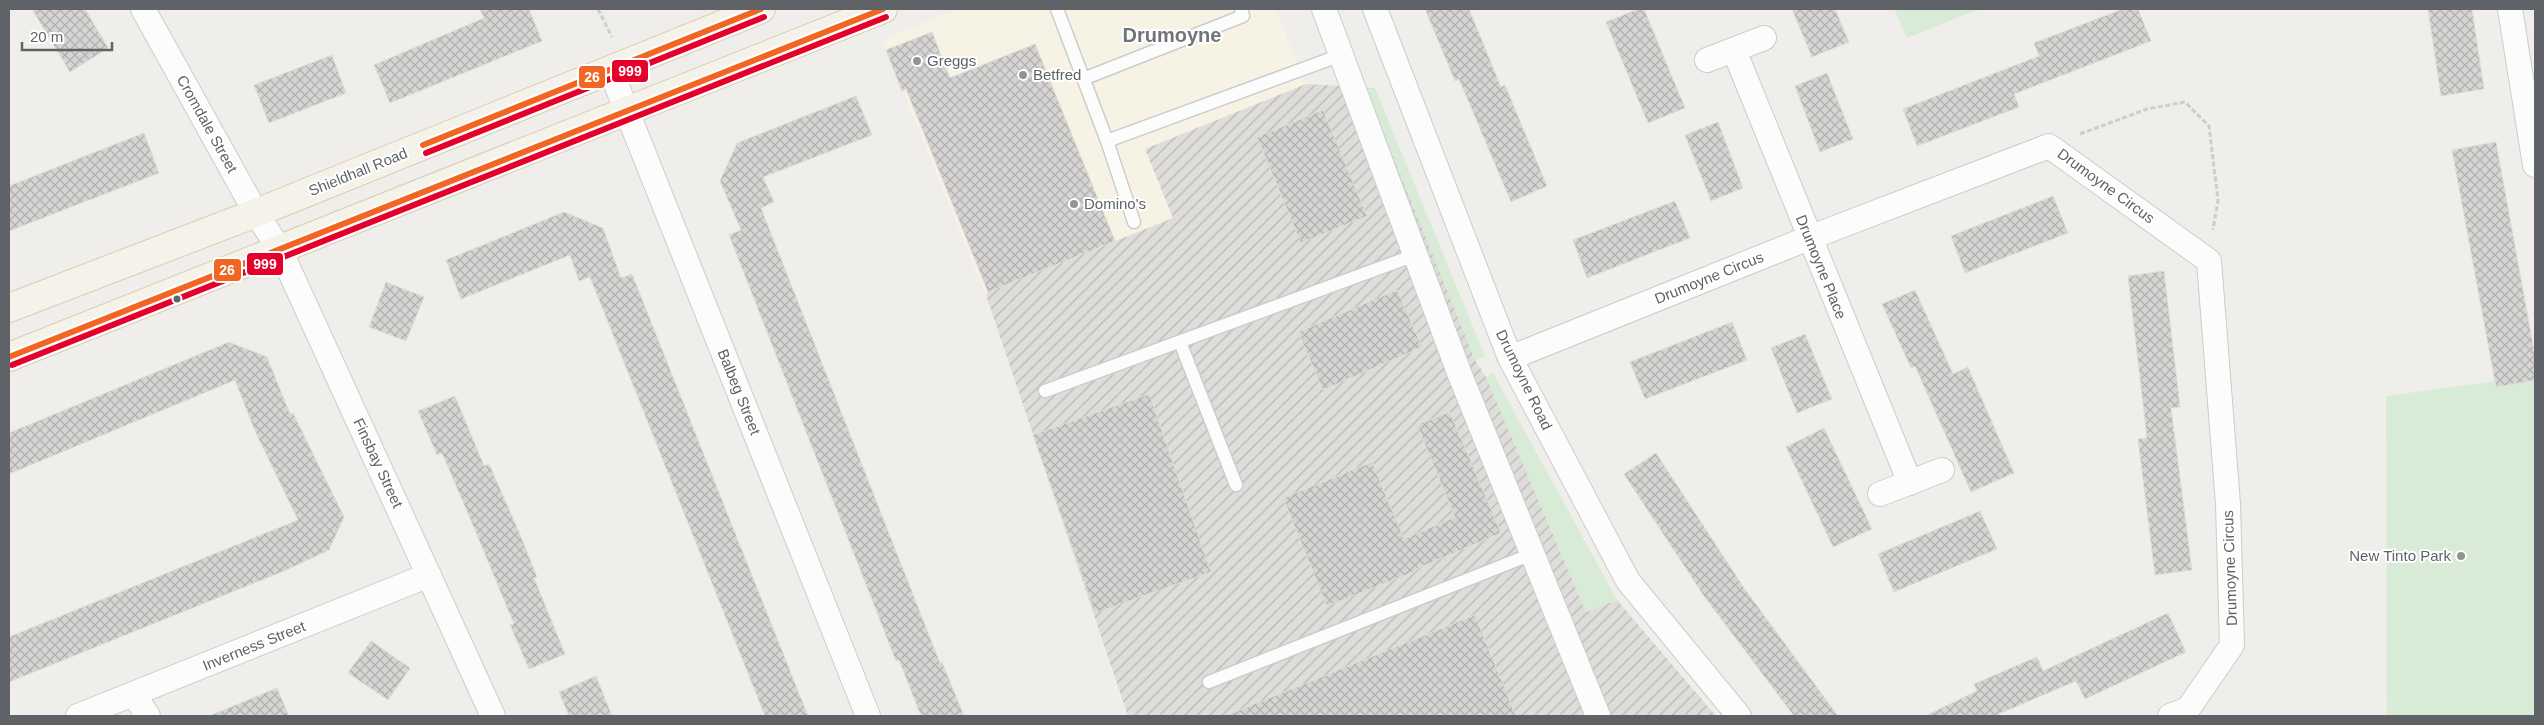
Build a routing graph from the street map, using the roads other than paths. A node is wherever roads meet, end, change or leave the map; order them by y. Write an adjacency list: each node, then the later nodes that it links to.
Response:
1 (143, 9): 18 (street, Cromdale Street)
2 (761, 9): 13 (main road, Shieldhall Road)
3 (883, 9): 15 (main road)
4 (1057, 9): 14 (lane)
5 (1240, 9): 14 (lane)
6 (1324, 9): 11 (street)
7 (1375, 9): 26 (street, Drumoyne Road)
8 (2510, 9): 17 (street)
9 (1764, 38): 10 (street)
10 (1734, 50): 12 (street); 20 (street, Drumoyne Place)
11 (1341, 55): 16 (lane); 22 (street)
12 (1707, 60)
13 (610, 69): 15 (street, Balbeg Street); 18 (main road, Shieldhall Road)
14 (1083, 79): 16 (lane)
15 (628, 111): 21 (main road); 40 (street, Balbeg Street)
16 (1107, 141): 19 (lane)
17 (2535, 165)
18 (256, 213): 21 (street, Finsbay Street); 23 (main road, Shieldhall Road)
19 (1134, 222)
20 (1809, 238): 26 (street, Drumoyne Circus); 29 (street, Drumoyne Place); 36 (street, Drumoyne Circus)
21 (280, 250): 25 (main road); 33 (street, Finsbay Street)
22 (1415, 255): 24 (lane); 32 (street)
23 (9, 308)
24 (1180, 342): 27 (lane); 30 (lane)
25 (9, 357)
26 (1510, 358): 42 (street, Drumoyne Road)
27 (1045, 391)
28 (1942, 470): 29 (street)
29 (1910, 483): 31 (street)
30 (1236, 486)
31 (1880, 494)
32 (1532, 554): 34 (lane); 41 (street)
33 (430, 575): 35 (street, Inverness Street); 39 (street, Finsbay Street)
34 (1209, 682)
35 (134, 695): 37 (street, Inverness Street); 38 (street)
36 (2179, 712)
37 (78, 716)
38 (148, 716)
39 (493, 716)
40 (868, 716)
41 (1598, 716)
42 (1739, 716)

